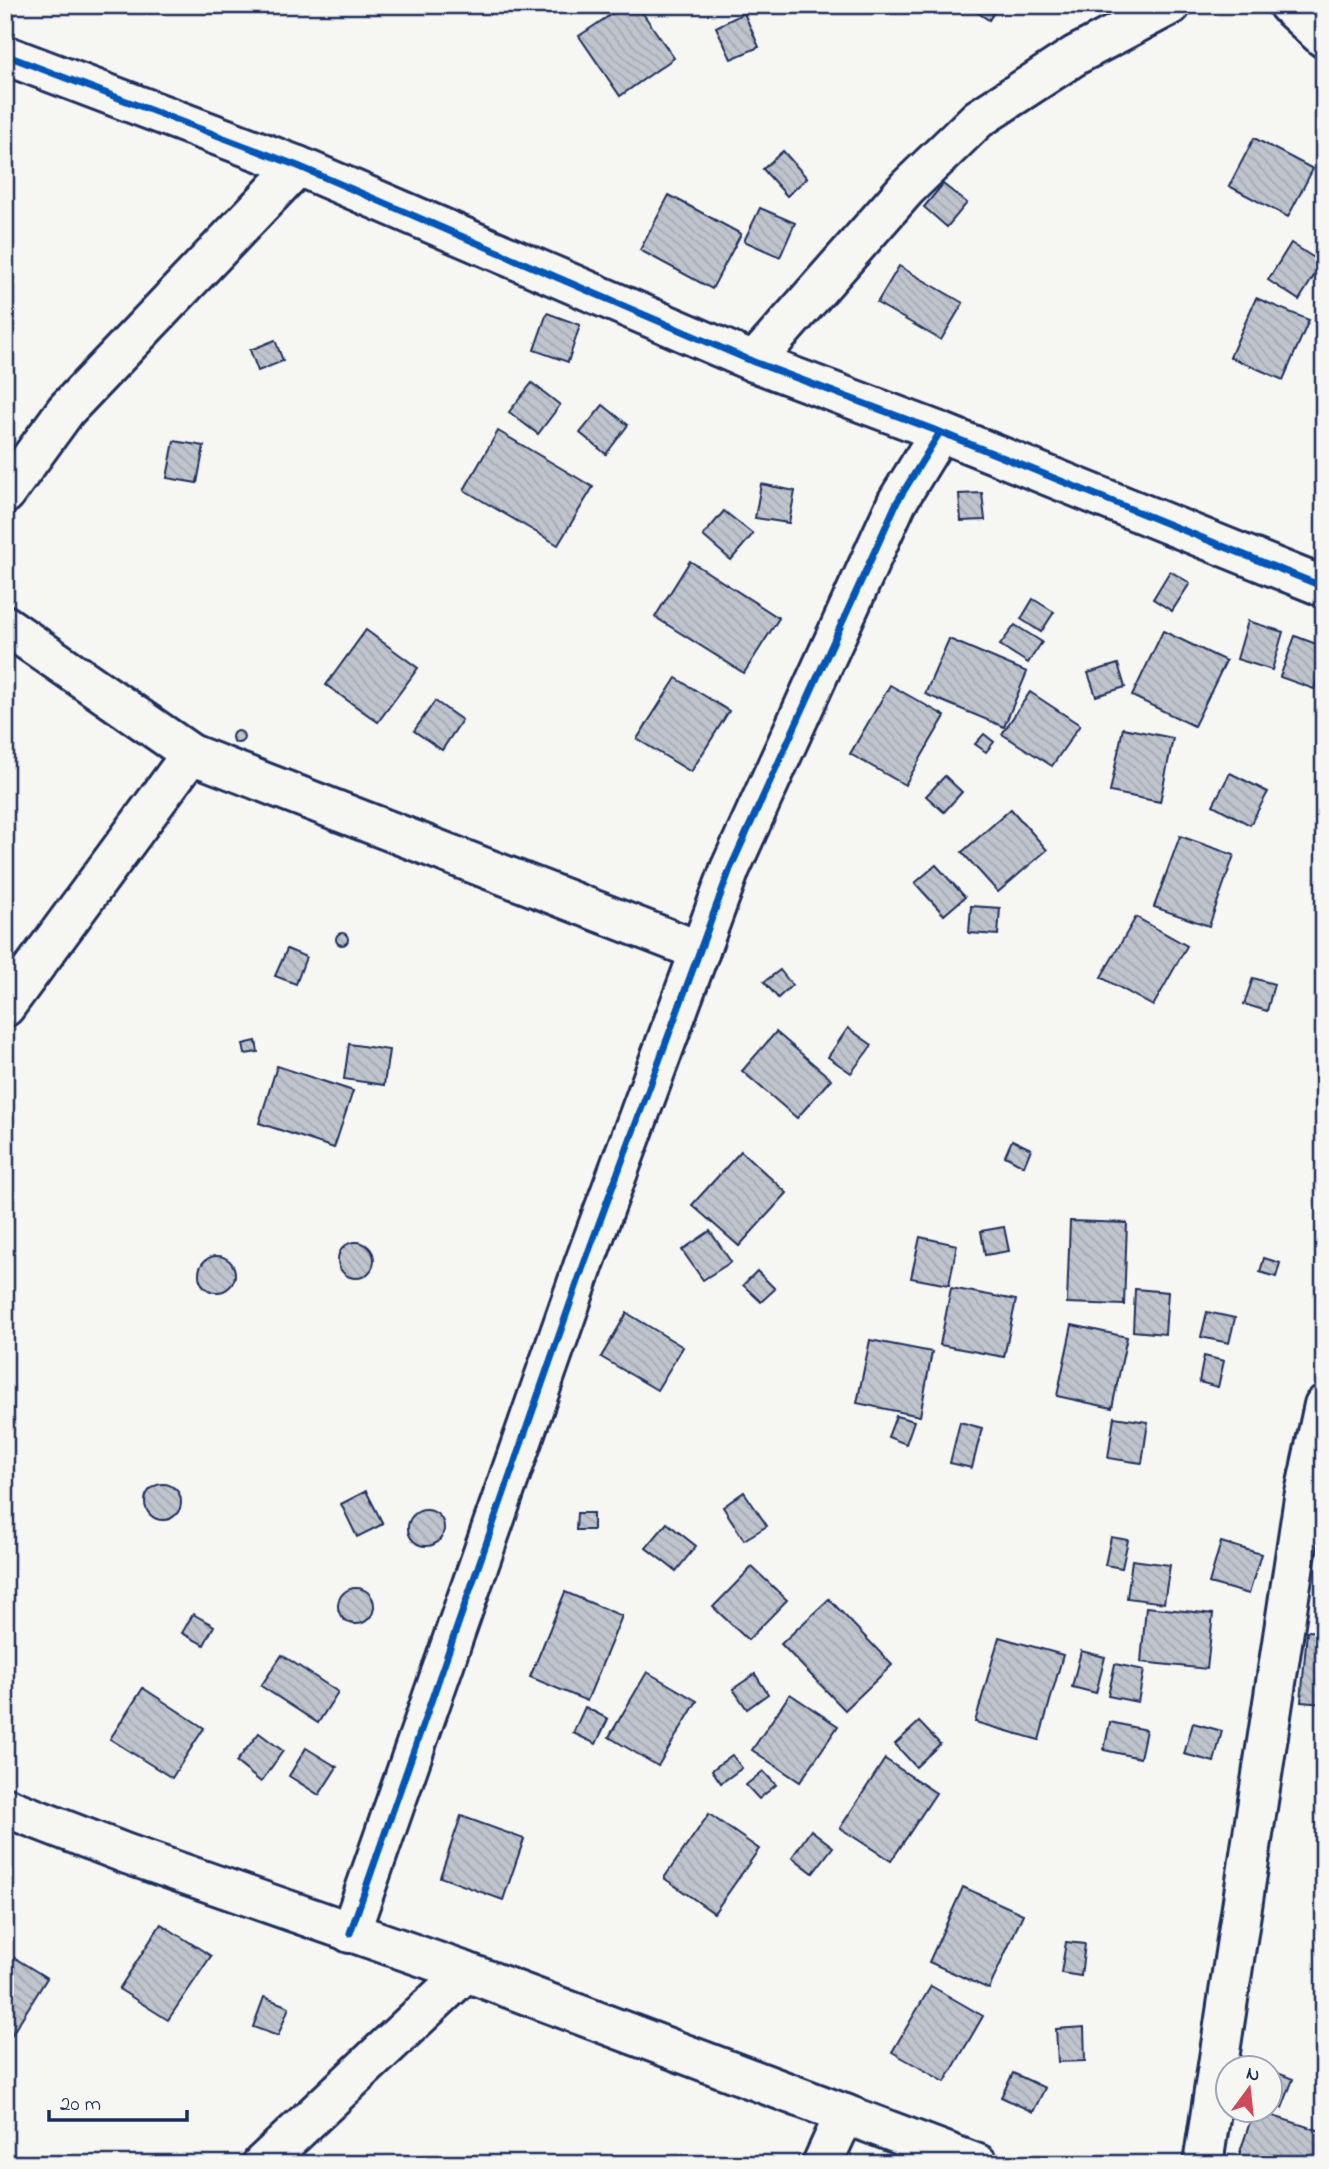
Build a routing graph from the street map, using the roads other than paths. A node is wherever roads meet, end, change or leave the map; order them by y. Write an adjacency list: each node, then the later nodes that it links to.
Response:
1 (1171, 5): 6 (street)
2 (1288, 5): 3 (street)
3 (1324, 38)
4 (5, 55): 5 (street)
5 (298, 166): 6 (street); 8 (street)
6 (754, 362): 7 (street)
7 (940, 432): 9 (street); 12 (street)
8 (5, 494)
9 (1324, 587)
10 (5, 625): 11 (street)
11 (191, 754): 12 (street); 13 (street)
12 (700, 951): 16 (street)
13 (5, 1007)
14 (1324, 1405): 22 (street)
15 (5, 1807): 16 (street)
16 (350, 1933): 17 (street)
17 (466, 1972): 18 (street); 19 (street)
18 (845, 2114): 20 (street); 21 (street)
19 (262, 2164)
20 (822, 2164)
21 (978, 2164)
22 (1203, 2164)

